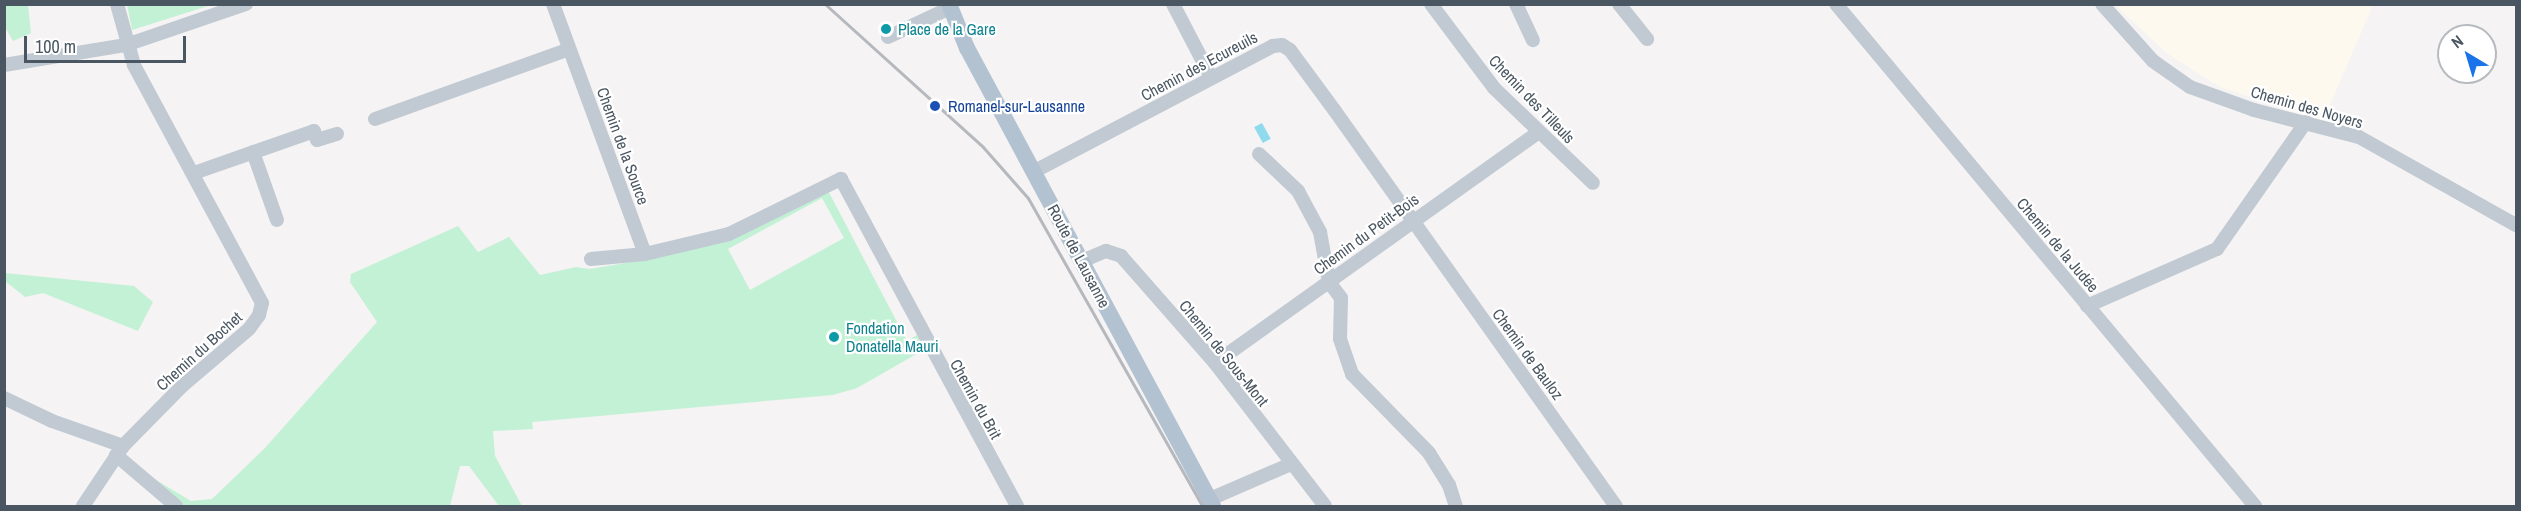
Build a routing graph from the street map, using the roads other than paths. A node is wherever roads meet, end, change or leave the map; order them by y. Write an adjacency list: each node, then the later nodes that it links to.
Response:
1 (117, 4): 14 (street, Chemin du Bochet)
2 (246, 4): 14 (street)
3 (553, 4): 15 (street, Chemin de la Source)
4 (1173, 4): 17 (street)
5 (1431, 4): 20 (street, Chemin des Tilleuls)
6 (1516, 4): 13 (street)
7 (1619, 4): 12 (street)
8 (1836, 4): 34 (street, Chemin de la Judée)
9 (2103, 4): 19 (street, Chemin des Noyers)
10 (949, 6): 11 (street); 24 (main road, Route de Lausanne)
11 (888, 37)
12 (1647, 39)
13 (1533, 40)
14 (126, 45): 16 (street); 25 (street, Chemin du Bochet)
15 (569, 49): 18 (street); 30 (street, Chemin de la Source)
16 (4, 65)
17 (1211, 78): 24 (street, Chemin des Ecureuils); 28 (street, Chemin des Ecureuils)
18 (375, 119)
19 (2306, 122): 29 (street, Chemin des Noyers); 34 (street)
20 (1537, 133): 26 (street, Chemin des Tilleuls); 28 (street, Chemin du Petit-Bois)
21 (337, 134): 22 (street)
22 (253, 152): 25 (street); 27 (street)
23 (1259, 154): 33 (street)
24 (1033, 172): 32 (main road, Route de Lausanne)
25 (194, 173): 37 (street, Chemin du Bochet)
26 (1593, 183)
27 (277, 220)
28 (1411, 222): 33 (street, Chemin du Petit-Bois); 45 (street, Chemin de Bauloz)
29 (2517, 225)
30 (645, 254): 31 (street); 42 (street, Chemin du Brit)
31 (591, 259)
32 (1082, 261): 35 (street, Chemin de Sous-Mont); 39 (main road, Route de Lausanne)
33 (1329, 282): 35 (street, Chemin du Petit-Bois); 44 (street)
34 (2087, 306): 46 (street, Chemin de la Judée)
35 (1215, 363): 38 (street, Chemin de Sous-Mont)
36 (4, 398): 37 (street)
37 (119, 451): 40 (street, Chemin du Bochet); 41 (street)
38 (1291, 464): 39 (street); 43 (street, Chemin de Sous-Mont)
39 (1212, 503)
40 (83, 507)
41 (176, 507)
42 (1017, 507)
43 (1325, 507)
44 (1456, 507)
45 (1616, 507)
46 (2255, 507)

